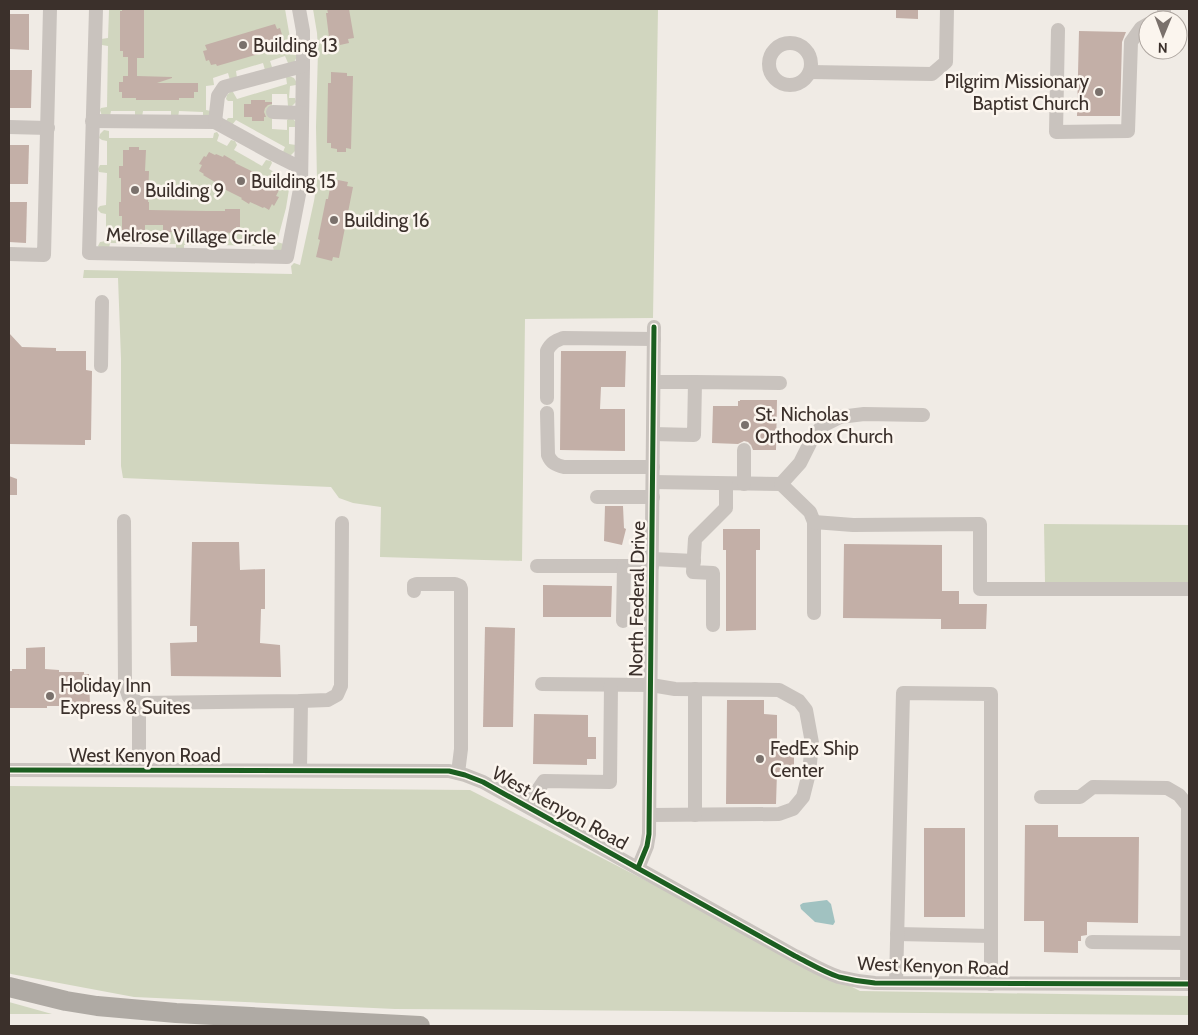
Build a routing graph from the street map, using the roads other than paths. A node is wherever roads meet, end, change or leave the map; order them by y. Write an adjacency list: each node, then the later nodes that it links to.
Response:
1 (50, 9): 14 (street)
2 (96, 9): 11 (street, Melrose Village Circle)
3 (299, 9): 7 (street, Melrose Village Circle)
4 (947, 9): 8 (street)
5 (1058, 30): 6 (street)
6 (1138, 32)
7 (303, 66): 10 (street, Melrose Village Circle); 12 (street)
8 (810, 72)
9 (273, 112): 10 (street)
10 (302, 113): 15 (street, Melrose Village Circle)
11 (92, 121): 12 (street); 15 (street, Melrose Village Circle)
12 (215, 122): 15 (street)
13 (9, 127): 14 (street)
14 (48, 128): 16 (street)
15 (301, 168)
16 (9, 254)
17 (102, 302): 18 (street)
18 (101, 366)
19 (654, 382): 20 (street); 22 (street, North Federal Drive); 25 (street, North Federal Drive)
20 (695, 382): 21 (street); 25 (street)
21 (780, 383)
22 (547, 398)
23 (547, 413): 27 (street)
24 (923, 416): 31 (street)
25 (653, 434): 27 (street, North Federal Drive)
26 (744, 450): 30 (street)
27 (653, 467): 28 (street, North Federal Drive)
28 (653, 482): 29 (street); 33 (street, North Federal Drive)
29 (726, 484): 30 (street); 37 (street)
30 (744, 484): 31 (street)
31 (781, 484): 35 (street)
32 (596, 497): 33 (street)
33 (653, 497): 38 (street, North Federal Drive)
34 (124, 521): 51 (street)
35 (814, 522): 41 (street); 43 (street)
36 (342, 523): 50 (street)
37 (694, 561): 38 (street); 45 (street)
38 (652, 563): 40 (street); 48 (street, North Federal Drive)
39 (537, 566): 40 (street)
40 (624, 566): 44 (street)
41 (1189, 588)
42 (414, 590): 55 (street)
43 (814, 613)
44 (623, 621)
45 (713, 625)
46 (542, 684): 47 (street)
47 (611, 685): 48 (street); 57 (street)
48 (651, 685): 49 (street); 59 (street, North Federal Drive)
49 (695, 689): 58 (street); 58 (street)
50 (301, 701): 51 (street); 54 (street)
51 (139, 703): 53 (street)
52 (9, 770): 53 (street, West Kenyon Road)
53 (139, 770): 54 (street, West Kenyon Road)
54 (300, 770): 55 (street, West Kenyon Road)
55 (458, 773): 57 (street, West Kenyon Road)
56 (1041, 797): 64 (street)
57 (527, 806): 60 (street, West Kenyon Road)
58 (696, 814): 59 (street)
59 (650, 815): 60 (street, North Federal Drive)
60 (638, 868): 65 (street, West Kenyon Road)
61 (897, 934): 62 (street); 62 (street); 65 (street)
62 (991, 936): 66 (street)
63 (1092, 942): 64 (street)
64 (1187, 943): 67 (street)
65 (896, 983): 66 (street, West Kenyon Road)
66 (991, 984): 67 (street, West Kenyon Road)
67 (1188, 984)
68 (9, 987): 69 (highway)
69 (420, 1026)

